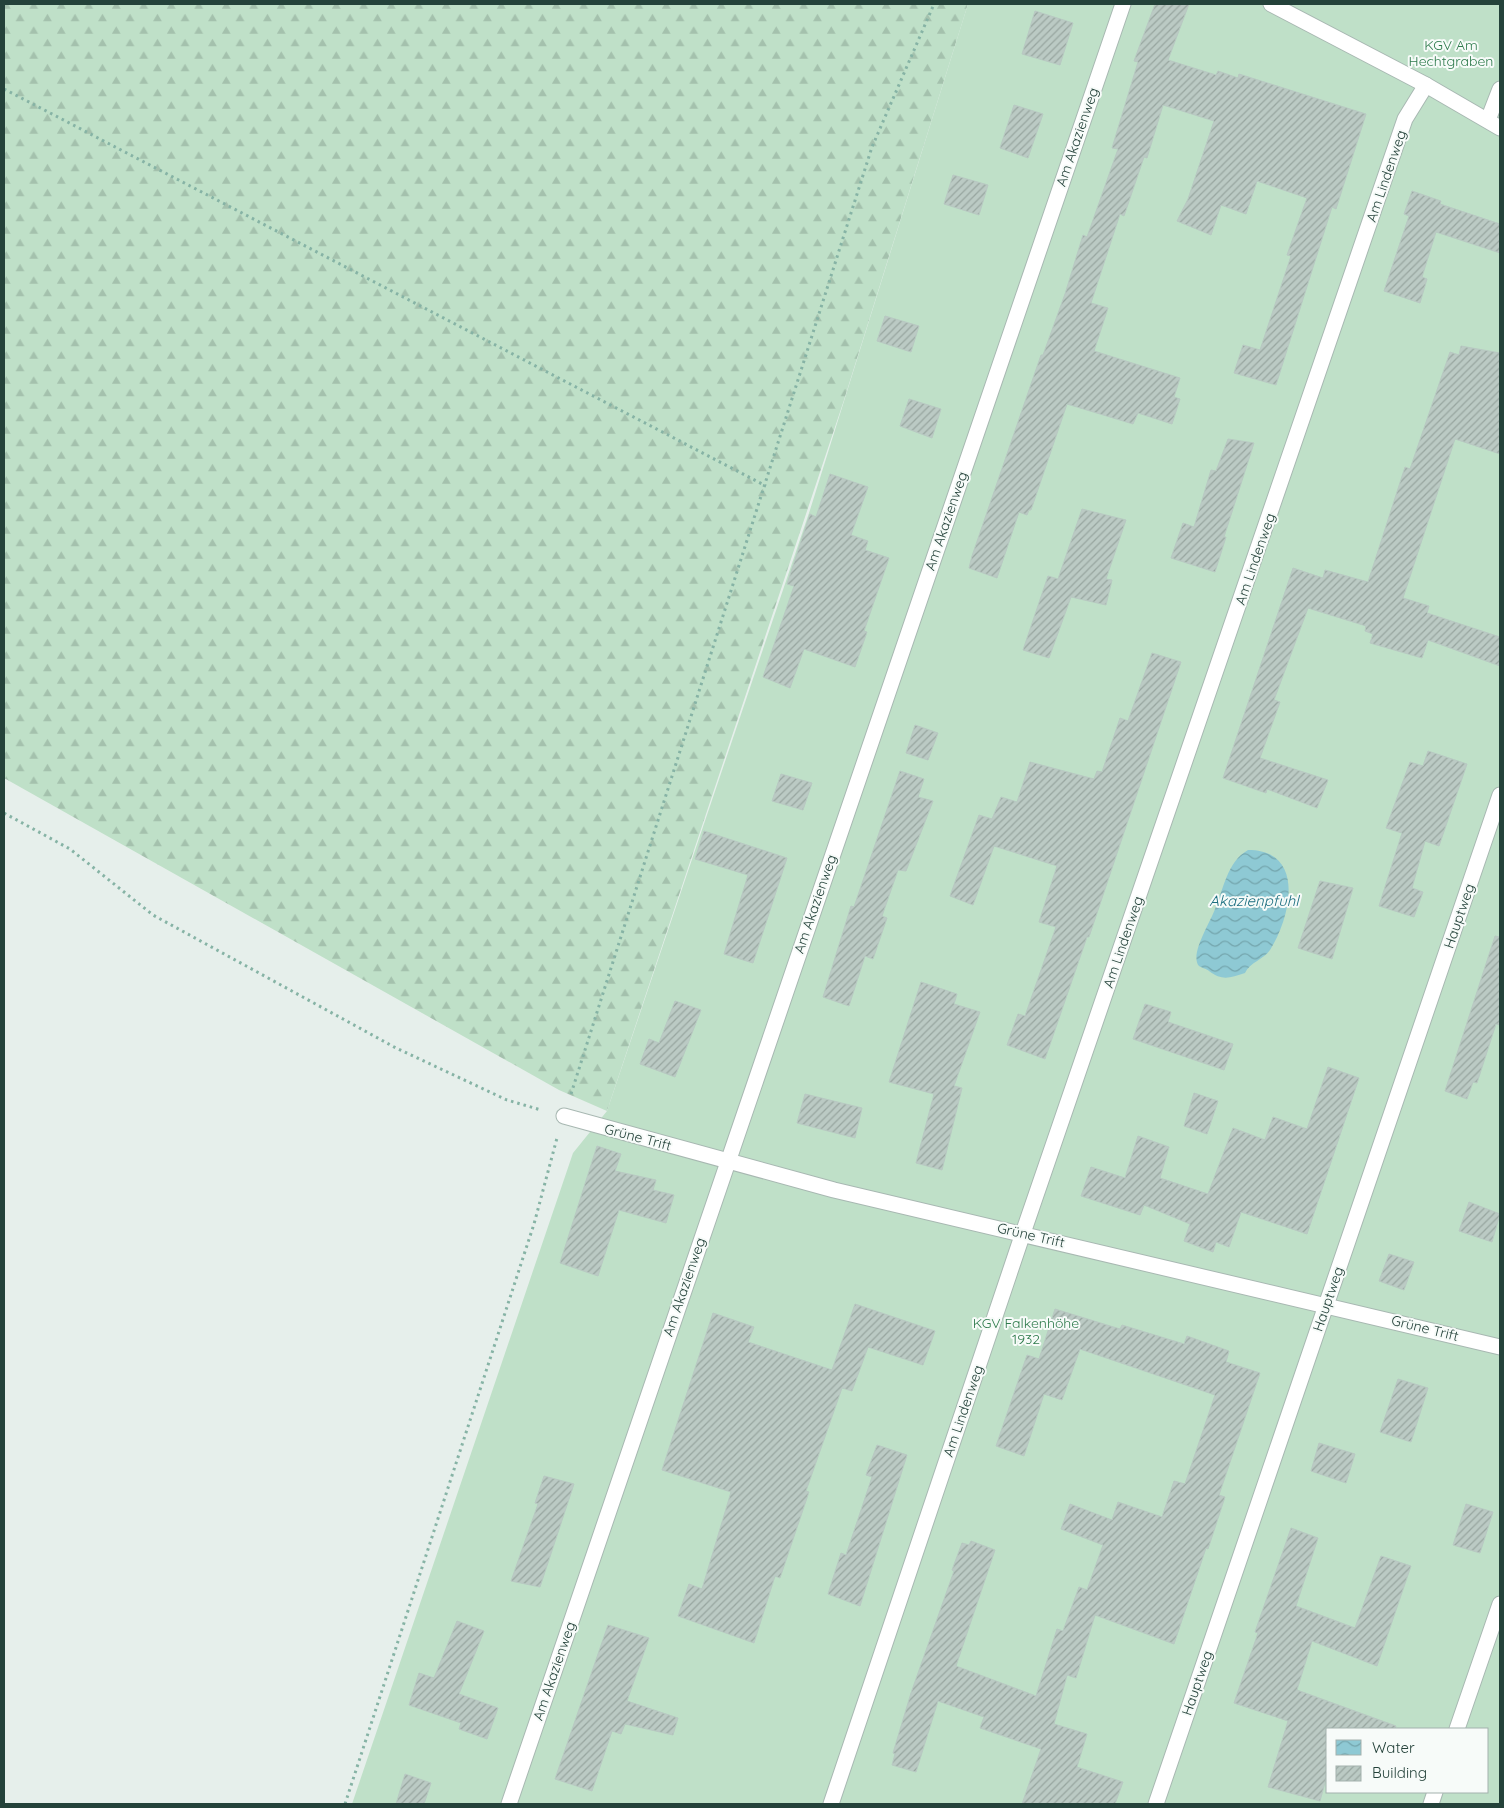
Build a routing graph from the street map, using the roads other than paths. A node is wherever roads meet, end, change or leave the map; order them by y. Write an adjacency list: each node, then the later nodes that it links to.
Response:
1 (1123, 4): 9 (lane, Am Akazienweg)
2 (1271, 4): 3 (lane)
3 (1299, 10): 4 (lane)
4 (1426, 84): 6 (lane); 10 (lane, Am Lindenweg)
5 (1500, 89): 6 (lane)
6 (1494, 124)
7 (1500, 795): 11 (lane, Hauptweg)
8 (564, 1116): 9 (lane, Grüne Trift)
9 (727, 1161): 10 (lane, Grüne Trift); 15 (lane, Am Akazienweg)
10 (1023, 1233): 11 (lane, Grüne Trift); 16 (lane, Am Lindenweg)
11 (1326, 1304): 12 (lane, Grüne Trift); 17 (lane, Hauptweg)
12 (1500, 1347)
13 (1500, 1604): 14 (lane)
14 (1457, 1728)
15 (509, 1804)
16 (830, 1804)
17 (1156, 1804)

